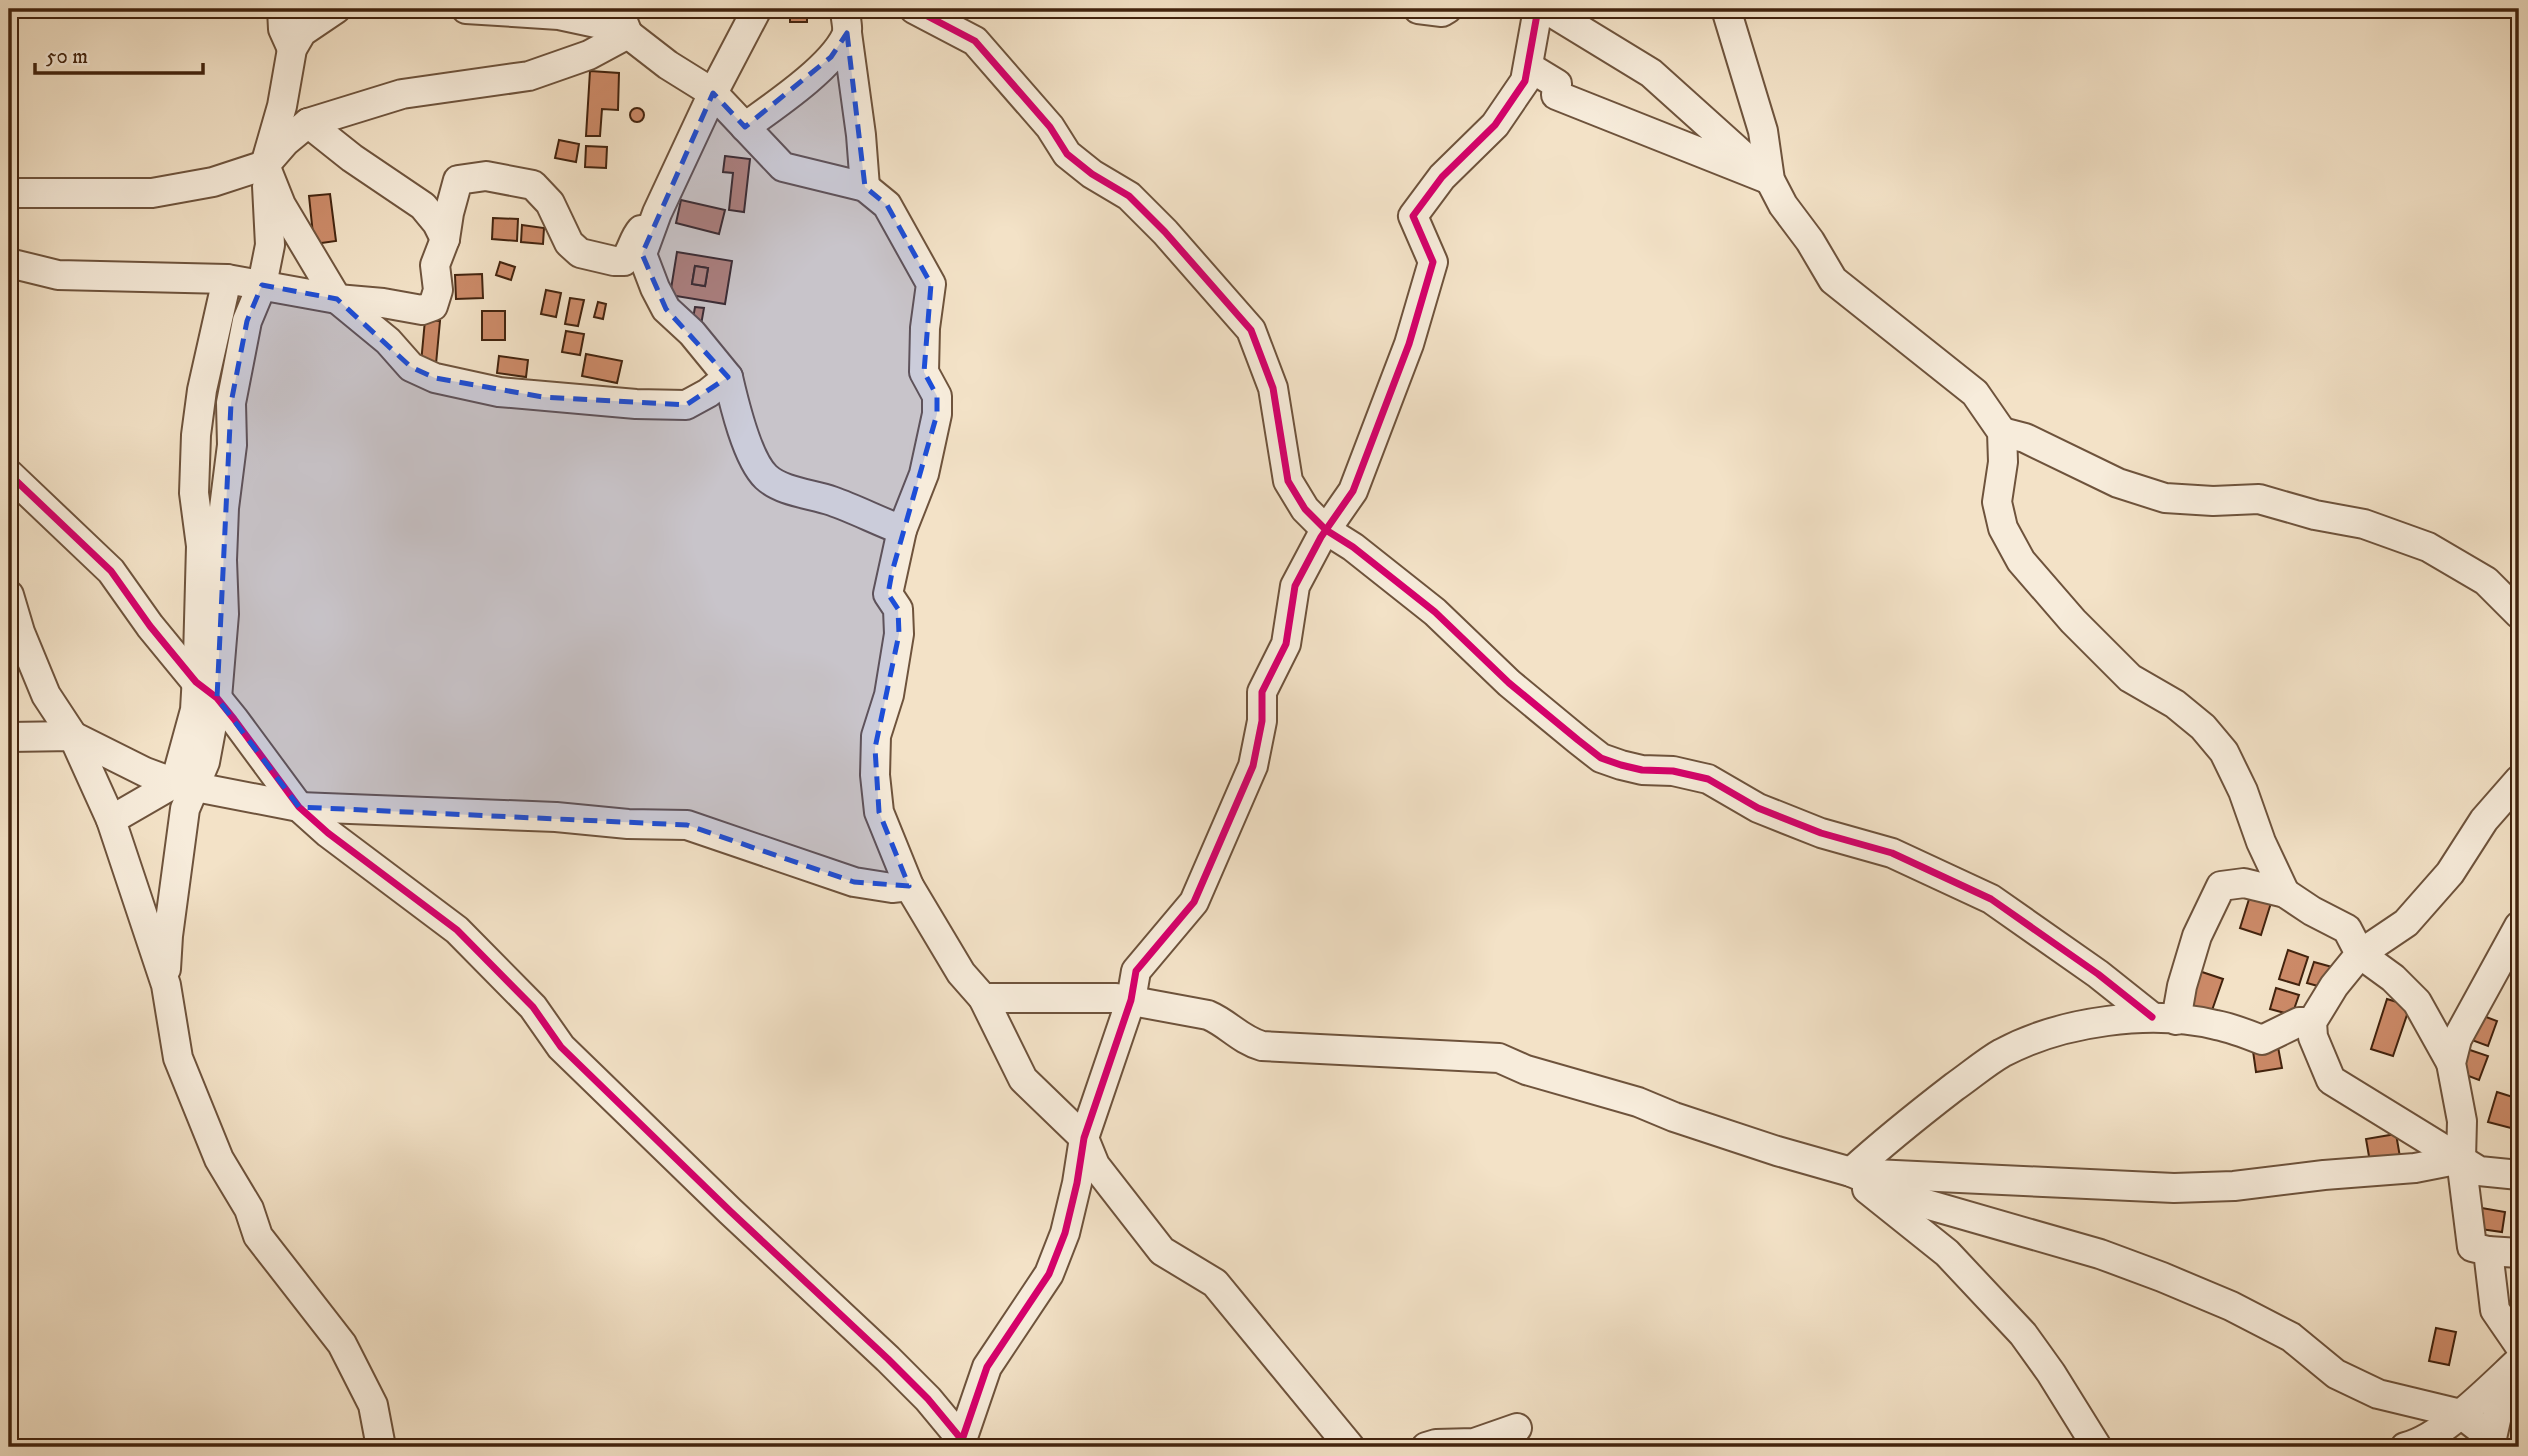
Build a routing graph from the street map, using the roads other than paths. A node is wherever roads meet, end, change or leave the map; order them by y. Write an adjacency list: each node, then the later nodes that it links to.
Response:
1 (282, 9): 13 (street)
2 (336, 9): 13 (street)
3 (466, 9): 11 (street)
4 (758, 9): 15 (street)
5 (914, 9): 32 (street)
6 (1418, 9): 7 (street)
7 (1447, 9)
8 (1538, 9): 14 (street)
9 (1551, 9): 19 (street)
10 (1726, 9): 19 (street)
11 (623, 21): 15 (street); 16 (street)
12 (846, 21): 17 (street); 20 (street)
13 (292, 49): 18 (street)
14 (1530, 67): 19 (street); 32 (street)
15 (713, 93): 17 (street); 22 (street)
16 (308, 123): 18 (street); 23 (street)
17 (745, 127): 20 (street)
18 (265, 165): 21 (street); 26 (street); 27 (street)
19 (1770, 180): 29 (street)
20 (865, 187): 31 (street)
21 (9, 193)
22 (657, 213): 23 (street); 28 (street)
23 (445, 239): 27 (street)
24 (9, 263): 25 (street)
25 (227, 279): 26 (street); 35 (street)
26 (262, 285): 27 (street); 35 (street)
27 (337, 299): 28 (street)
28 (728, 377): 31 (street)
29 (2002, 432): 34 (street); 43 (street)
30 (9, 474): 35 (street)
31 (902, 530): 42 (street)
32 (1326, 530): 48 (street); 49 (street)
33 (9, 595): 36 (street)
34 (2519, 614)
35 (206, 690): 39 (street); 40 (street)
36 (73, 736): 37 (street); 39 (street); 41 (street)
37 (9, 737)
38 (2519, 780): 45 (street)
39 (185, 784): 40 (street); 41 (street); 46 (street)
40 (299, 807): 42 (street); 64 (street)
41 (111, 820): 46 (street)
42 (909, 886): 47 (street)
43 (2285, 892): 45 (street); 49 (street)
44 (2519, 926): 51 (street)
45 (2360, 954): 50 (street); 51 (street)
46 (166, 985): 65 (street)
47 (983, 998): 48 (street); 52 (street)
48 (1131, 1000): 52 (street); 54 (street)
49 (2164, 1018): 50 (street); 54 (street)
50 (2312, 1021): 53 (street)
51 (2451, 1063): 53 (street)
52 (1084, 1138): 64 (street); 66 (street)
53 (2461, 1159): 54 (street); 55 (street); 56 (street)
54 (1850, 1172): 61 (street); 68 (street)
55 (2519, 1175)
56 (2488, 1251): 57 (street); 58 (street)
57 (2519, 1253)
58 (2519, 1345)
59 (2519, 1361): 61 (street)
60 (2519, 1368): 63 (street)
61 (2461, 1414): 63 (street); 69 (street)
62 (1517, 1427): 67 (street)
63 (2491, 1443)
64 (961, 1444)
65 (382, 1447)
66 (1350, 1447)
67 (1426, 1447)
68 (2097, 1447)
69 (2405, 1447)

